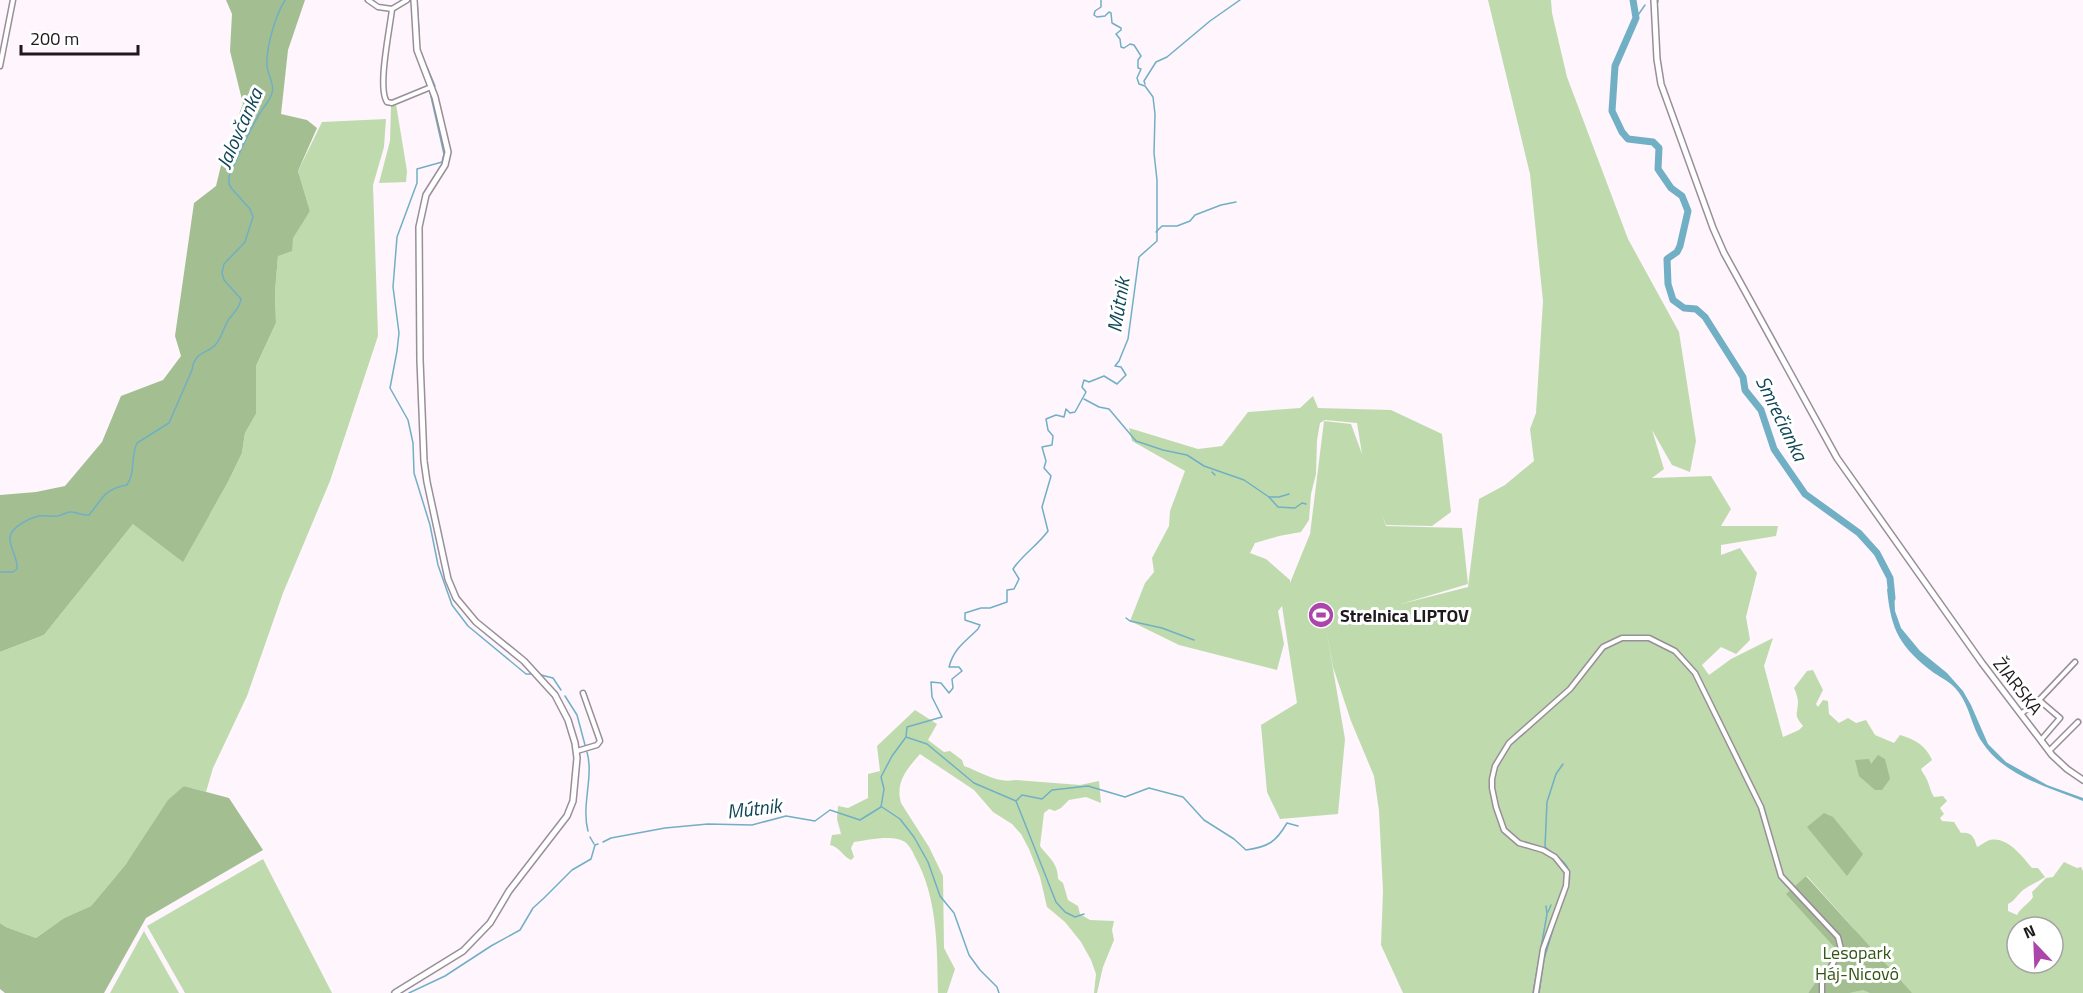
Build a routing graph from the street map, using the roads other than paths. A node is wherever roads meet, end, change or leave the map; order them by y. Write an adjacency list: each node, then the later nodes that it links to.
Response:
1 (13, 0): 7 (street)
2 (368, 0): 6 (street)
3 (406, 0): 6 (street)
4 (414, 0): 8 (street)
5 (1654, 0): 12 (street, ŽIARSKA)
6 (392, 9): 8 (street)
7 (0, 66)
8 (431, 87): 15 (street)
9 (2075, 662): 11 (street)
10 (583, 693): 15 (street)
11 (2039, 700): 12 (street); 14 (street)
12 (2021, 714): 14 (street, ŽIARSKA)
13 (2078, 722): 16 (street)
14 (2041, 740): 16 (street, ŽIARSKA)
15 (577, 751): 18 (street)
16 (2049, 751): 17 (street, ŽIARSKA)
17 (2083, 780)
18 (395, 993)
19 (1536, 993): 20 (street)
20 (1822, 993)

